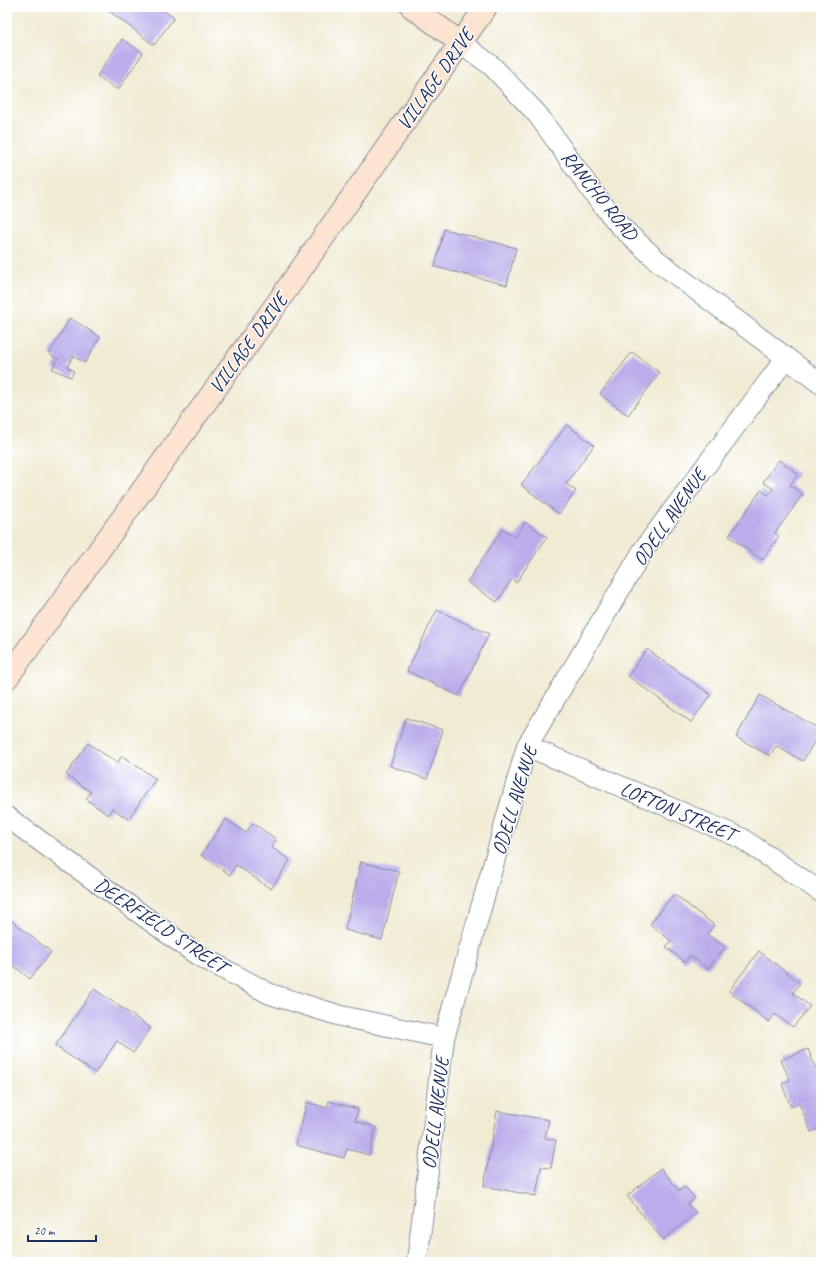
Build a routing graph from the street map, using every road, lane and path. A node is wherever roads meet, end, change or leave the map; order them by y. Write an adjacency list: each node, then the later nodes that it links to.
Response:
1 (412, 7): 3 (main road, RANCHO ROAD)
2 (486, 7): 3 (main road, VILLAGE DRIVE)
3 (460, 43): 4 (street, RANCHO ROAD); 6 (main road, VILLAGE DRIVE)
4 (786, 358): 5 (street, RANCHO ROAD); 7 (street, ODELL AVENUE)
5 (821, 384)
6 (7, 678)
7 (527, 746): 9 (street, LOFTON STREET); 10 (street, ODELL AVENUE)
8 (7, 817): 10 (street, DEERFIELD STREET)
9 (821, 892)
10 (444, 1038): 11 (street, ODELL AVENUE)
11 (417, 1262)

